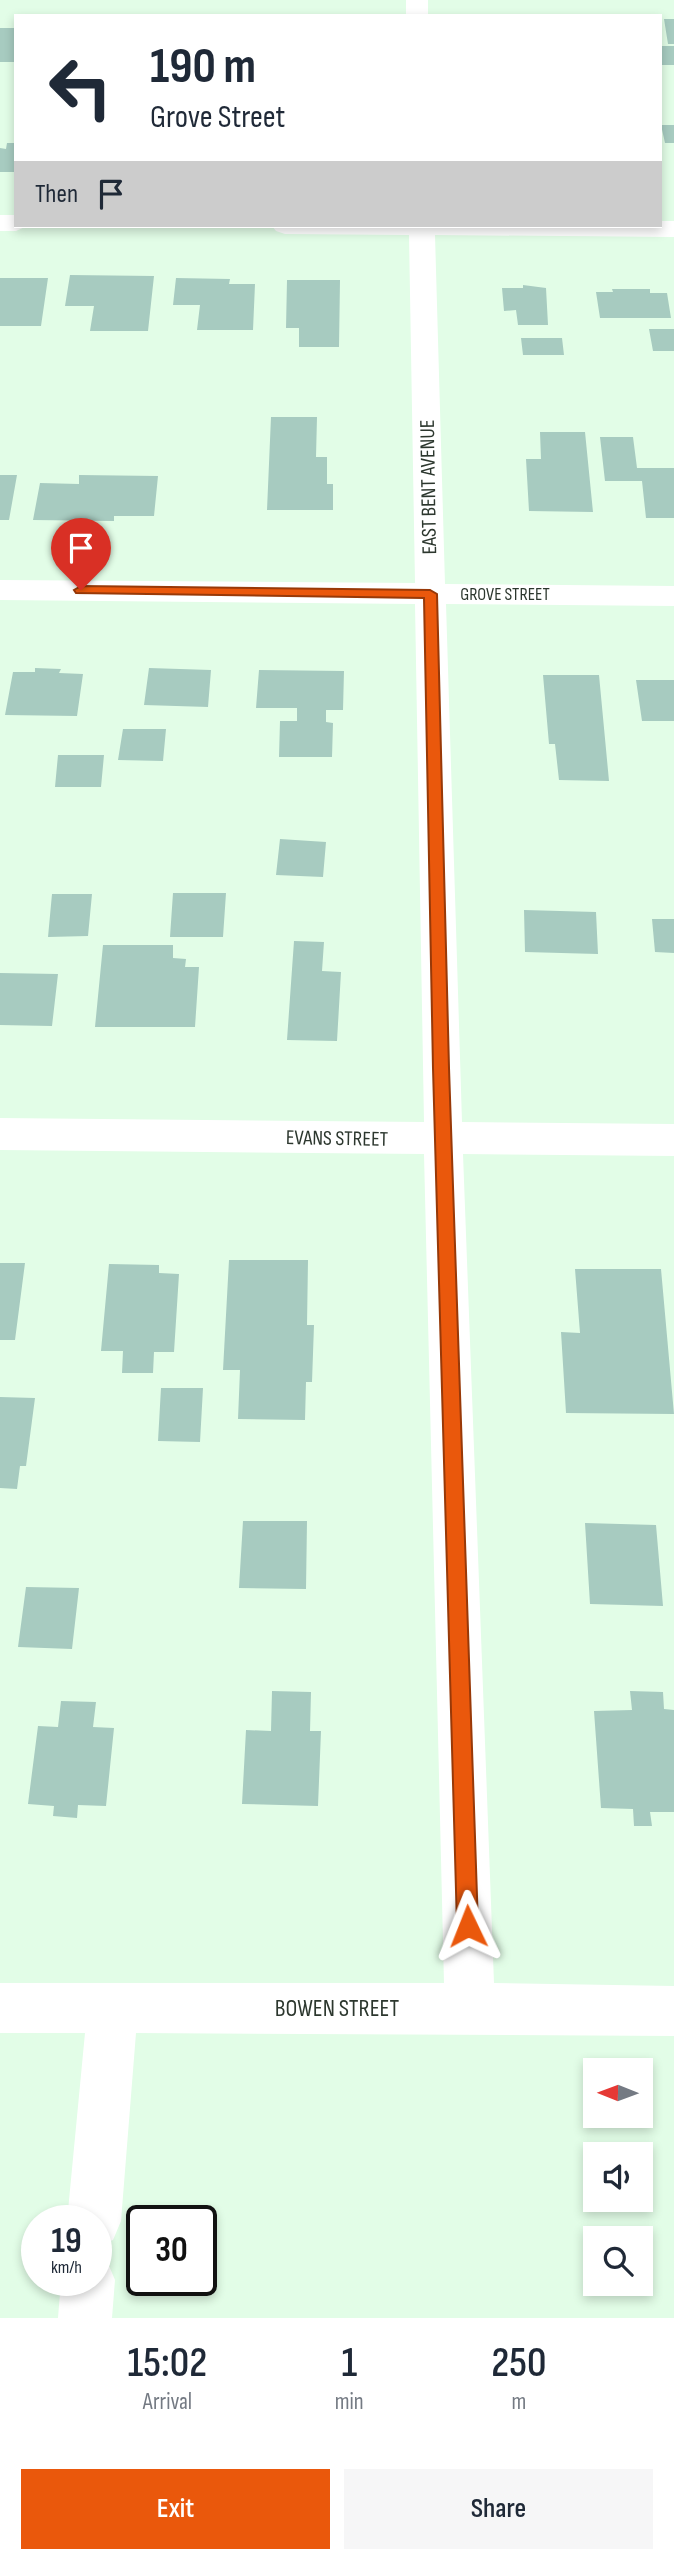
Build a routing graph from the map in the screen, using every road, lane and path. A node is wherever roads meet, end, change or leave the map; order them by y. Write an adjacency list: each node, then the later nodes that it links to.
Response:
1 (422, 228): 5 (street, EAST BENT AVENUE)
2 (590, 228): 3 (street)
3 (674, 229)
4 (0, 590): 5 (street, GROVE STREET)
5 (430, 594): 6 (street, GROVE STREET); 8 (street, EAST BENT AVENUE)
6 (674, 596)
7 (0, 1134): 8 (street, EVANS STREET)
8 (443, 1139): 9 (street, EVANS STREET); 12 (street, EAST BENT AVENUE)
9 (674, 1140)
10 (0, 2008): 11 (street, BOWEN STREET)
11 (113, 2008): 12 (street, BOWEN STREET); 14 (street)
12 (470, 2008): 13 (street, BOWEN STREET)
13 (674, 2011)
14 (95, 2205)
15 (87, 2296): 16 (street)
16 (85, 2318)

